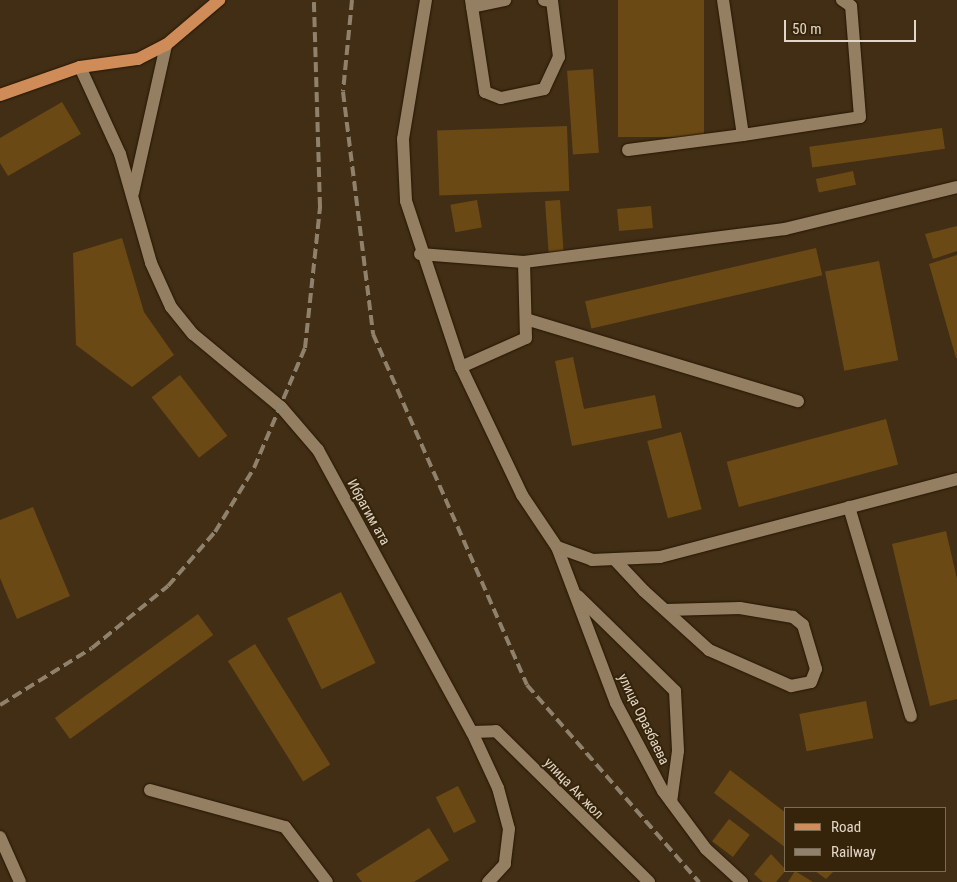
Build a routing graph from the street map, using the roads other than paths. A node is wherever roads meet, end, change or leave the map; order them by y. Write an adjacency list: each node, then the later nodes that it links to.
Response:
1 (219, 0): 8 (main road)
2 (426, 0): 15 (street, улица Оразбаева)
3 (505, 0): 7 (street)
4 (544, 0): 7 (street)
5 (723, 0): 11 (street)
6 (842, 0): 11 (street)
7 (471, 3)
8 (166, 45): 9 (main road); 14 (street)
9 (80, 67): 10 (main road); 14 (street, Ибрагим ата)
10 (0, 95)
11 (743, 135): 12 (street)
12 (628, 150)
13 (957, 187): 16 (street)
14 (134, 193): 27 (street, Ибрагим ата)
15 (420, 254): 16 (street); 18 (street, улица Оразбаева)
16 (524, 262): 17 (street)
17 (529, 320): 18 (street); 19 (street)
18 (461, 367): 22 (street, улица Оразбаева)
19 (798, 400)
20 (957, 479): 21 (street)
21 (849, 507): 23 (street); 26 (street)
22 (557, 547): 23 (street); 24 (street, улица Оразбаева)
23 (614, 559): 25 (street)
24 (574, 592): 29 (street, улица Оразбаева); 29 (street)
25 (666, 610): 25 (street)
26 (911, 716)
27 (472, 732): 33 (street, Ибрагим ата); 34 (street, улица Ак жол)
28 (150, 790): 32 (street)
29 (671, 802): 35 (street, улица Оразбаева)
30 (0, 837): 31 (street)
31 (20, 882)
32 (327, 882)
33 (488, 882)
34 (649, 882)
35 (742, 882)

